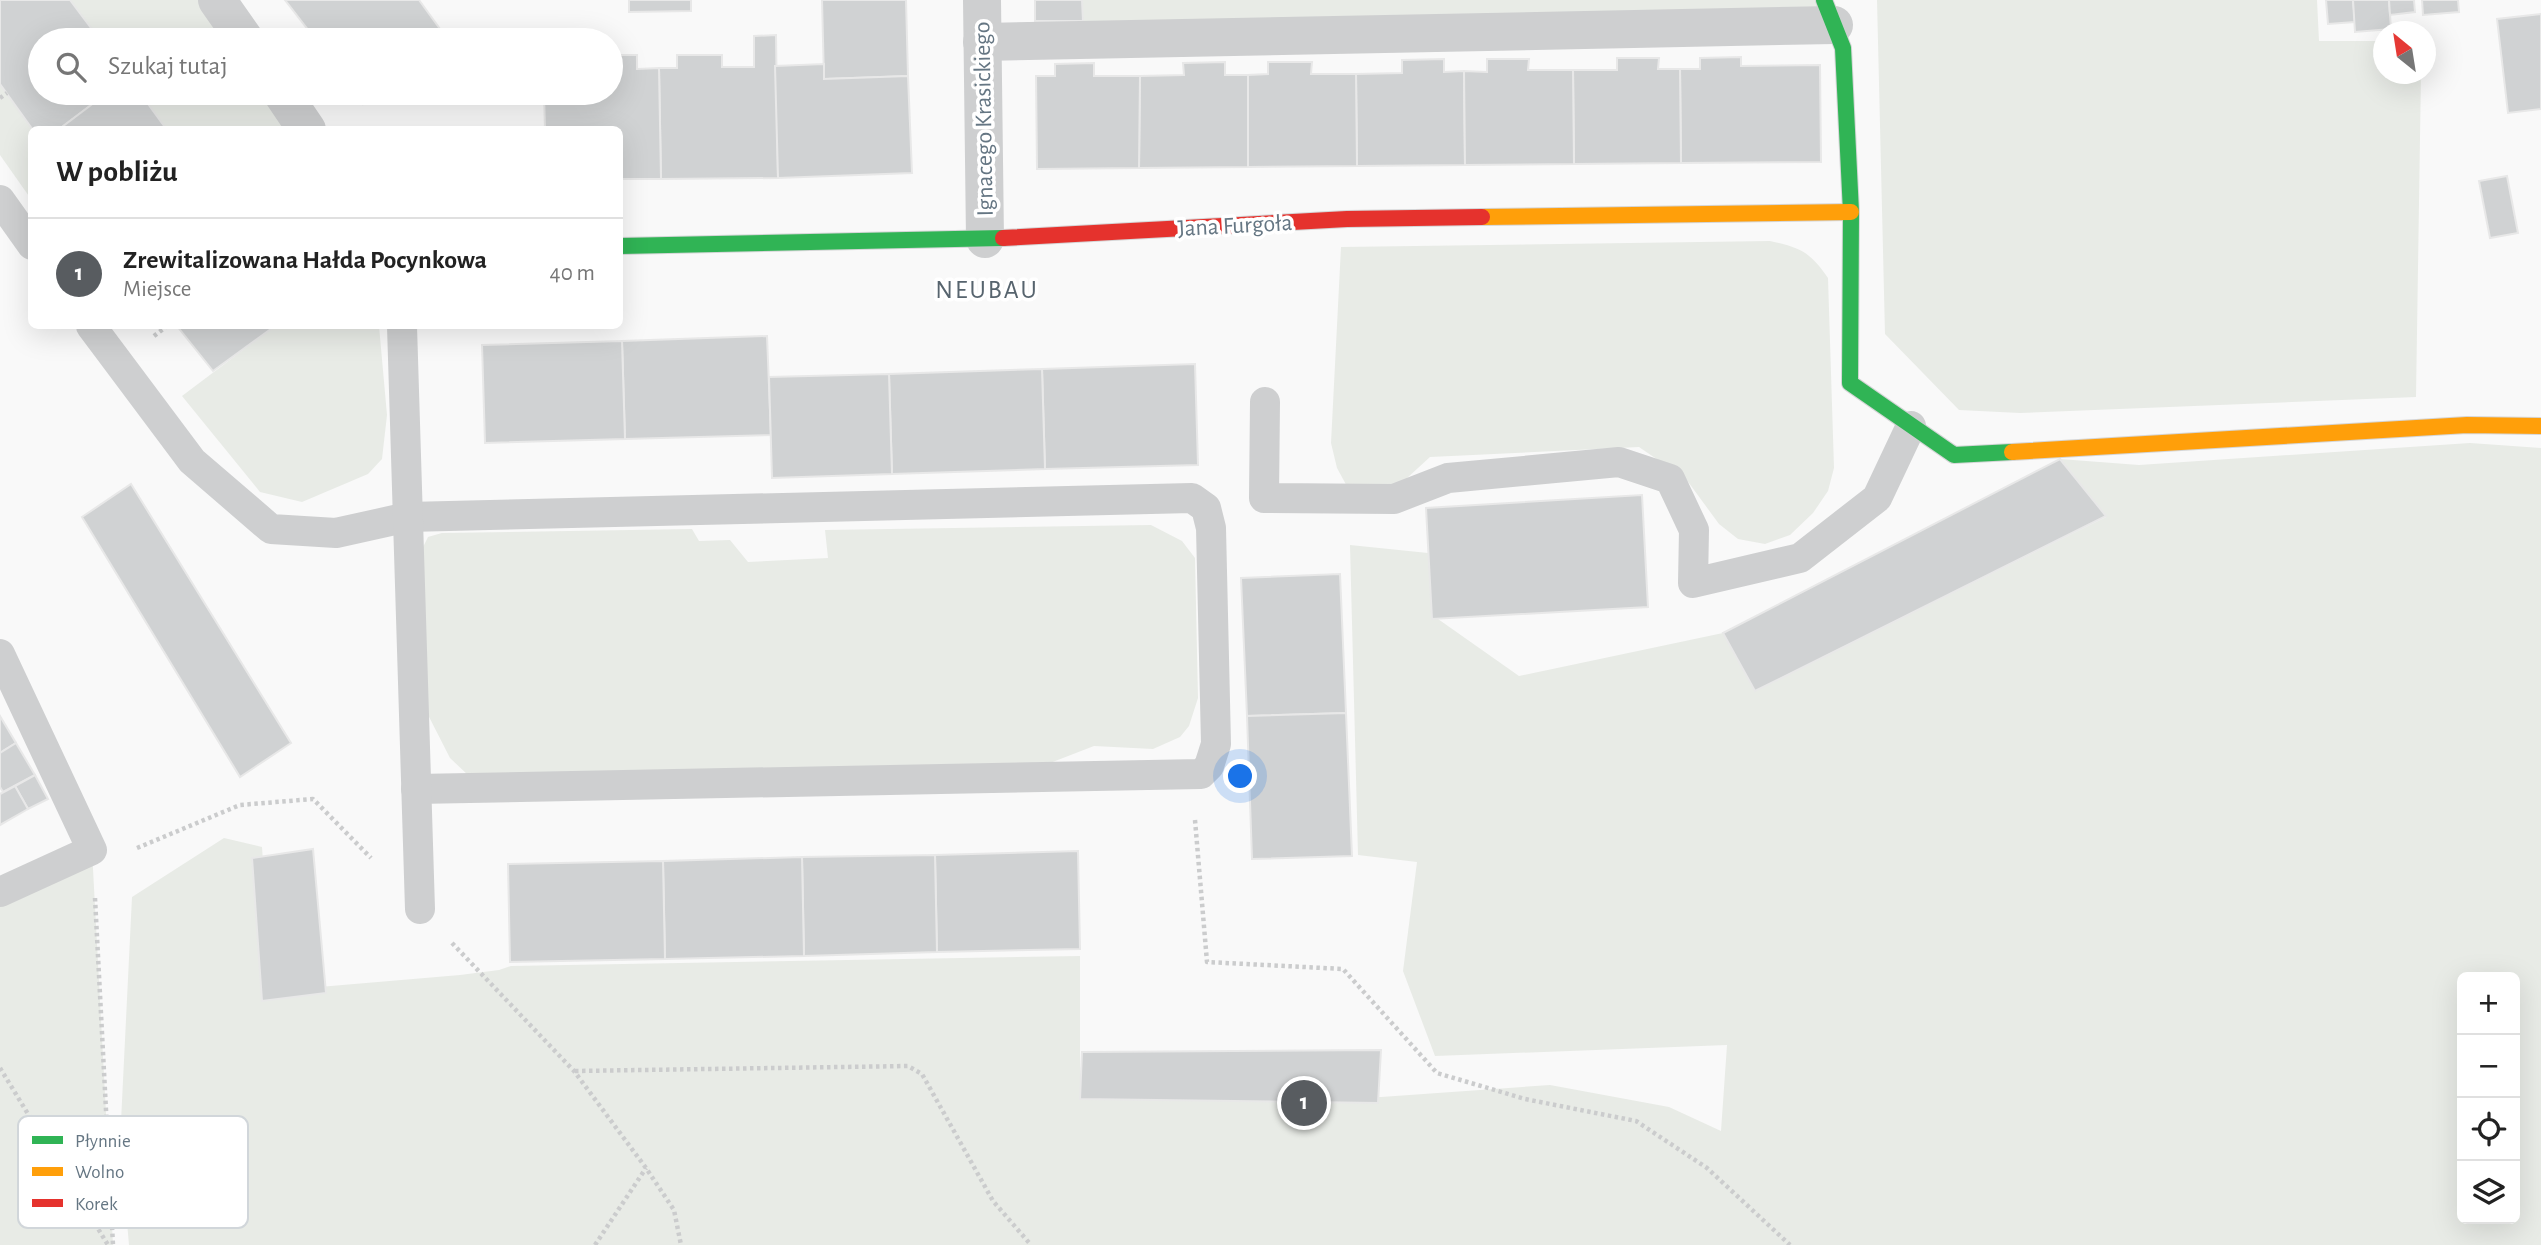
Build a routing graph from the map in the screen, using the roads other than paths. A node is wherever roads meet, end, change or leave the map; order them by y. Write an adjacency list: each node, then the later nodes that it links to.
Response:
1 (217, 0): 4 (street)
2 (982, 0): 5 (street, Ignacego Krasickiego)
3 (1829, 13): 5 (street); 9 (street)
4 (237, 28)
5 (982, 41): 11 (street, Ignacego Krasickiego)
6 (290, 105): 7 (street)
7 (304, 126)
8 (0, 200): 10 (lane)
9 (1851, 212): 11 (street, Jana Furgoła); 16 (street)
10 (28, 239)
11 (985, 239): 12 (street, Jana Furgoła)
12 (623, 246)
13 (93, 329): 18 (lane)
14 (402, 329): 18 (lane)
15 (1265, 402): 16 (lane)
16 (1911, 426): 17 (street)
17 (2541, 426)
18 (408, 517): 20 (lane); 20 (lane)
19 (0, 654): 21 (lane)
20 (416, 789): 22 (lane)
21 (0, 892)
22 (420, 909)

